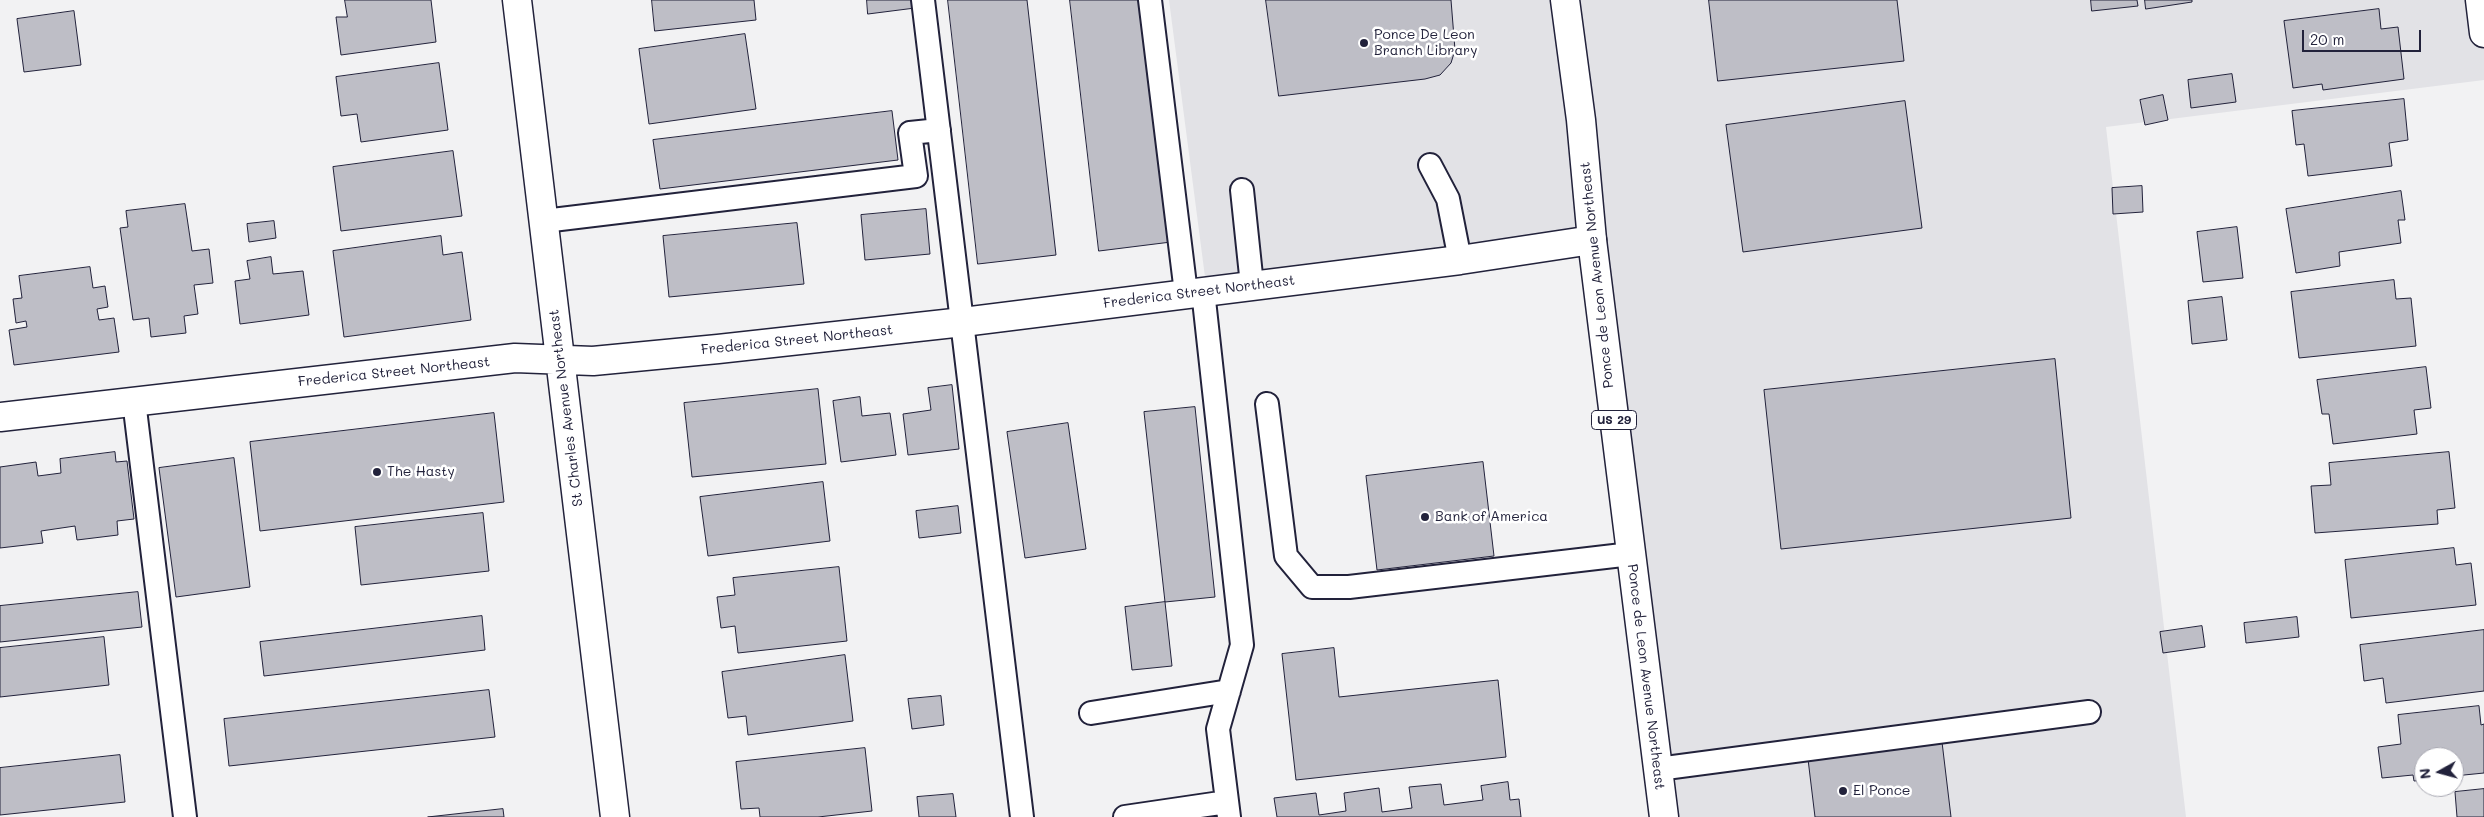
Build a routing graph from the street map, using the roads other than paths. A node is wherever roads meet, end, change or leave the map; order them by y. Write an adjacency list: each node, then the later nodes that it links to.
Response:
1 (517, 0): 10 (main road, St Charles Avenue Northeast)
2 (923, 0): 7 (lane)
3 (1150, 0): 14 (lane)
4 (1565, 0): 11 (main road, Ponce de Leon Avenue Northeast / US 29)
5 (2480, 0): 6 (main road)
6 (2484, 33)
7 (939, 130): 10 (lane); 15 (lane)
8 (1430, 165): 12 (lane)
9 (1242, 190): 13 (lane)
10 (544, 221): 16 (main road, St Charles Avenue Northeast)
11 (1592, 240): 12 (main road, Frederica Street Northeast); 20 (main road, Ponce de Leon Avenue Northeast / US 29)
12 (1460, 260): 13 (main road, Frederica Street Northeast)
13 (1252, 285): 14 (main road, Frederica Street Northeast)
14 (1194, 292): 15 (main road, Frederica Street Northeast); 21 (lane)
15 (963, 322): 16 (main road, Frederica Street Northeast); 28 (lane)
16 (560, 360): 17 (main road, Frederica Street Northeast); 27 (main road, St Charles Avenue Northeast)
17 (134, 401): 19 (main road, Frederica Street Northeast); 26 (lane)
18 (1267, 404): 20 (lane)
19 (0, 417)
20 (1631, 554): 24 (main road, Ponce de Leon Avenue Northeast / US 29)
21 (1229, 691): 23 (lane); 25 (lane)
22 (2089, 712): 24 (lane)
23 (1091, 713)
24 (1658, 769): 30 (main road, Ponce de Leon Avenue Northeast / US 29)
25 (1228, 810): 29 (lane)
26 (184, 817)
27 (615, 817)
28 (1022, 817)
29 (1125, 817)
30 (1664, 817)

